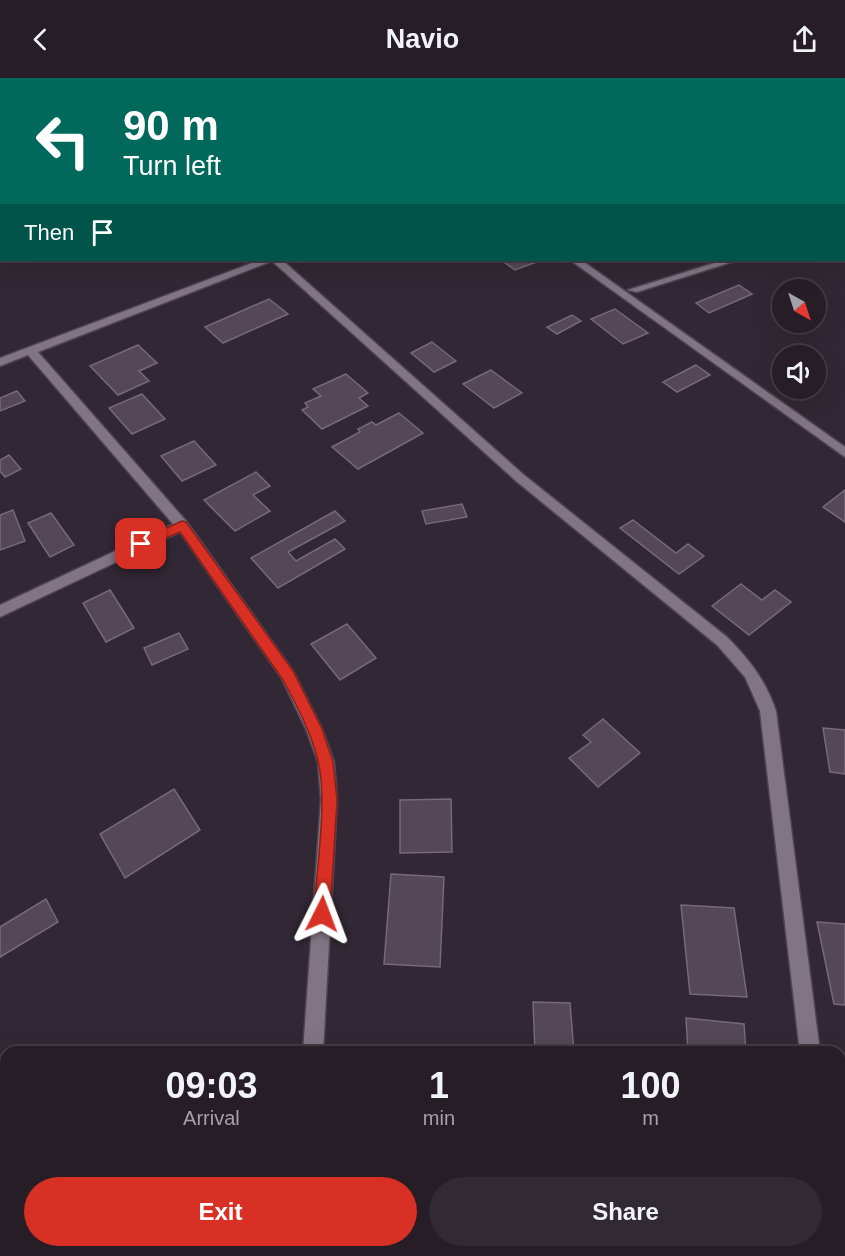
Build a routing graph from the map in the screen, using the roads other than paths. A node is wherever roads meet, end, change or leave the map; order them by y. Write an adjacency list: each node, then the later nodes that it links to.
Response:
1 (265, 261): 6 (street)
2 (278, 261): 12 (street)
3 (576, 261): 8 (street)
4 (730, 261): 5 (street)
5 (633, 290)
6 (30, 350): 7 (street); 9 (street)
7 (0, 362)
8 (845, 453)
9 (182, 525): 10 (street); 11 (street)
10 (0, 611)
11 (313, 1046)
12 (809, 1046)

